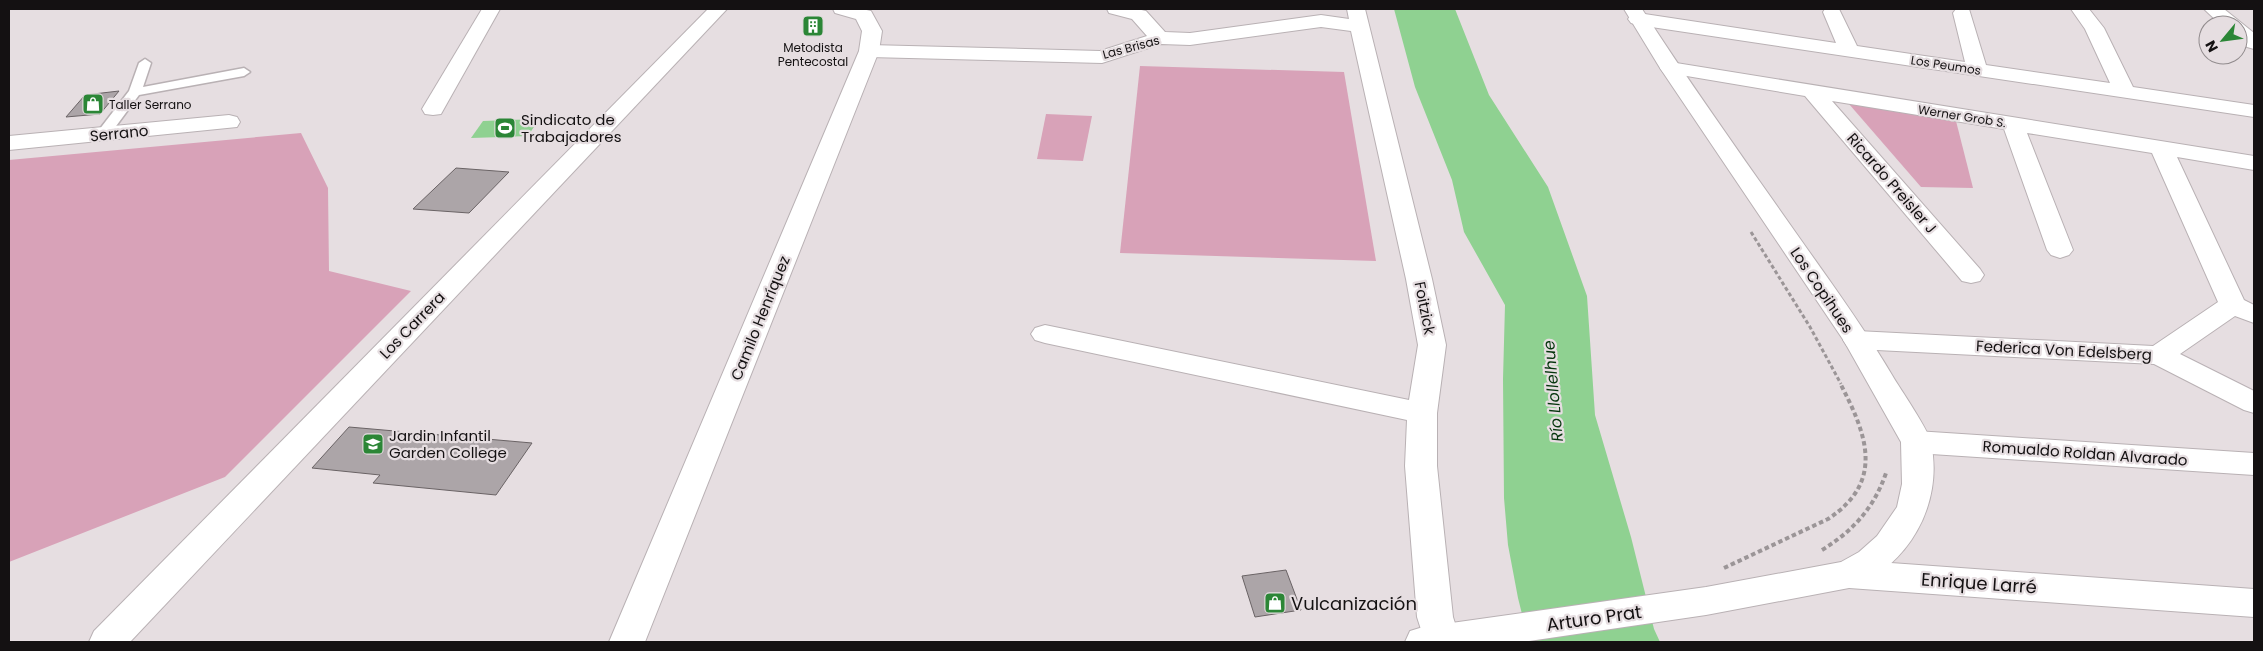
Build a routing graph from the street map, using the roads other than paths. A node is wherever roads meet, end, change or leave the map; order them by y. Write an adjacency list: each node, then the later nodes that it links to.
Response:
1 (491, 9): 20 (street)
2 (718, 9): 42 (street, Los Carrera)
3 (1116, 9): 10 (street)
4 (2080, 9): 19 (street)
5 (860, 11): 12 (street, Camilo Henríquez)
6 (1832, 12): 11 (street)
7 (1962, 13): 15 (street)
8 (1636, 14): 11 (street, Los Peumos); 14 (street, Los Copihues)
9 (1358, 17): 10 (street, Las Brisas); 35 (street, Foitzick)
10 (1159, 38): 12 (street, Las Brisas)
11 (1849, 50): 15 (street, Los Peumos)
12 (869, 51): 43 (street, Camilo Henríquez)
13 (145, 63): 18 (lane)
14 (1670, 68): 17 (street, Werner Grob S.); 32 (street, Los Copihues)
15 (1977, 70): 19 (street, Los Peumos)
16 (244, 72): 18 (lane)
17 (1812, 91): 23 (street, Werner Grob S.); 29 (street, Ricardo Preisler J)
18 (135, 92): 24 (lane)
19 (2125, 92): 21 (street, Los Peumos)
20 (433, 109)
21 (2254, 111)
22 (229, 122): 24 (street, Serrano)
23 (2013, 124): 26 (street, Werner Grob S.); 28 (street)
24 (103, 134): 25 (street, Serrano)
25 (9, 143)
26 (2161, 148): 27 (street, Werner Grob S.); 30 (street, Federica Von Edelsberg)
27 (2254, 163)
28 (2060, 250)
29 (1972, 275)
30 (2244, 310): 33 (street, Federica Von Edelsberg)
31 (1045, 334): 35 (street)
32 (1857, 340): 33 (street, Federica Von Edelsberg); 36 (street, Los Copihues)
33 (2159, 355): 34 (street)
34 (2254, 403)
35 (1422, 413): 41 (street, Foitzick)
36 (1916, 442): 37 (street, Romualdo Roldan Alvarado); 38 (street, Los Copihues)
37 (2254, 464)
38 (1849, 574): 39 (street, Enrique Larré); 40 (street, Enrique Larré)
39 (1706, 601): 41 (street, Arturo Prat)
40 (2254, 603)
41 (1442, 640)
42 (108, 642)
43 (627, 642)

